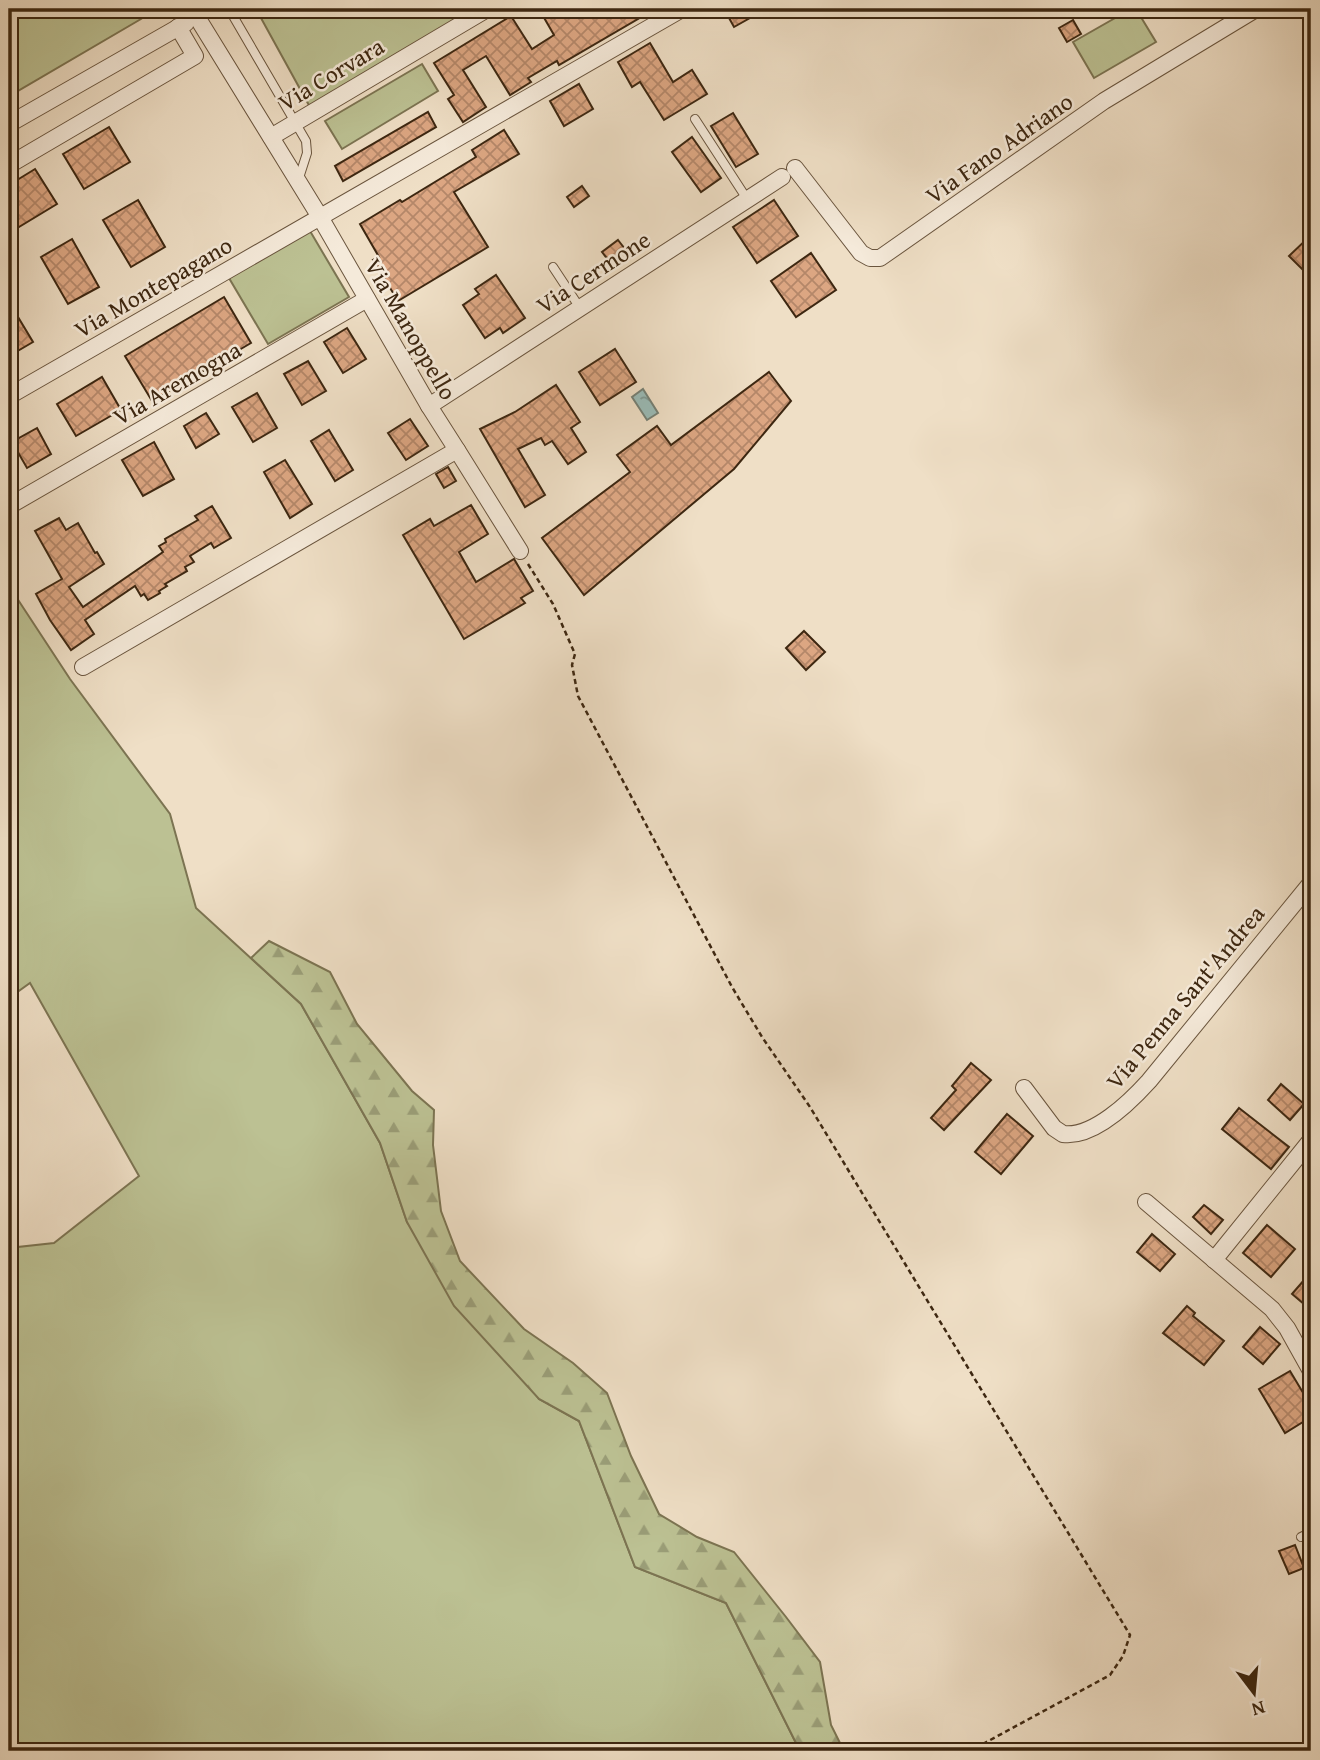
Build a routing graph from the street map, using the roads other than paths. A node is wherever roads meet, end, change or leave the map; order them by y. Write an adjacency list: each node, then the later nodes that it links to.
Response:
1 (229, 9): 10 (lane)
2 (487, 9): 10 (street, Via Corvara)
3 (682, 9): 17 (street)
4 (1256, 9): 14 (street, Via Fano Adriano)
5 (200, 11): 6 (street); 7 (street, Via Manoppello)
6 (178, 27): 8 (street); 11 (street)
7 (215, 46): 8 (street); 12 (street, Via Manoppello)
8 (195, 56): 13 (street)
9 (695, 119): 16 (lane)
10 (296, 122): 12 (street, Via Corvara); 15 (lane)
11 (9, 124)
12 (271, 137): 15 (street, Via Manoppello)
13 (9, 165)
14 (788, 172): 16 (street, Via Cermone)
15 (298, 181): 17 (street, Via Manoppello)
16 (747, 199): 20 (street, Via Cermone)
17 (320, 218): 19 (street, Via Manoppello); 21 (street, Via Montepagano)
18 (553, 267): 20 (lane)
19 (368, 299): 22 (street, Via Manoppello); 24 (street, Via Aremogna)
20 (579, 308): 22 (street, Via Cermone)
21 (9, 396)
22 (429, 405): 23 (street, Via Manoppello)
23 (457, 450): 25 (street, Via Manoppello); 26 (street)
24 (9, 506)
25 (520, 551)
26 (83, 667)
27 (1311, 883): 28 (street, Via Penna Sant'Andrea)
28 (1024, 1088)
29 (1311, 1140): 31 (street)
30 (1146, 1202): 31 (street)
31 (1214, 1260): 32 (street)
32 (1311, 1371)
33 (1311, 1532): 34 (lane)
34 (1301, 1537)

